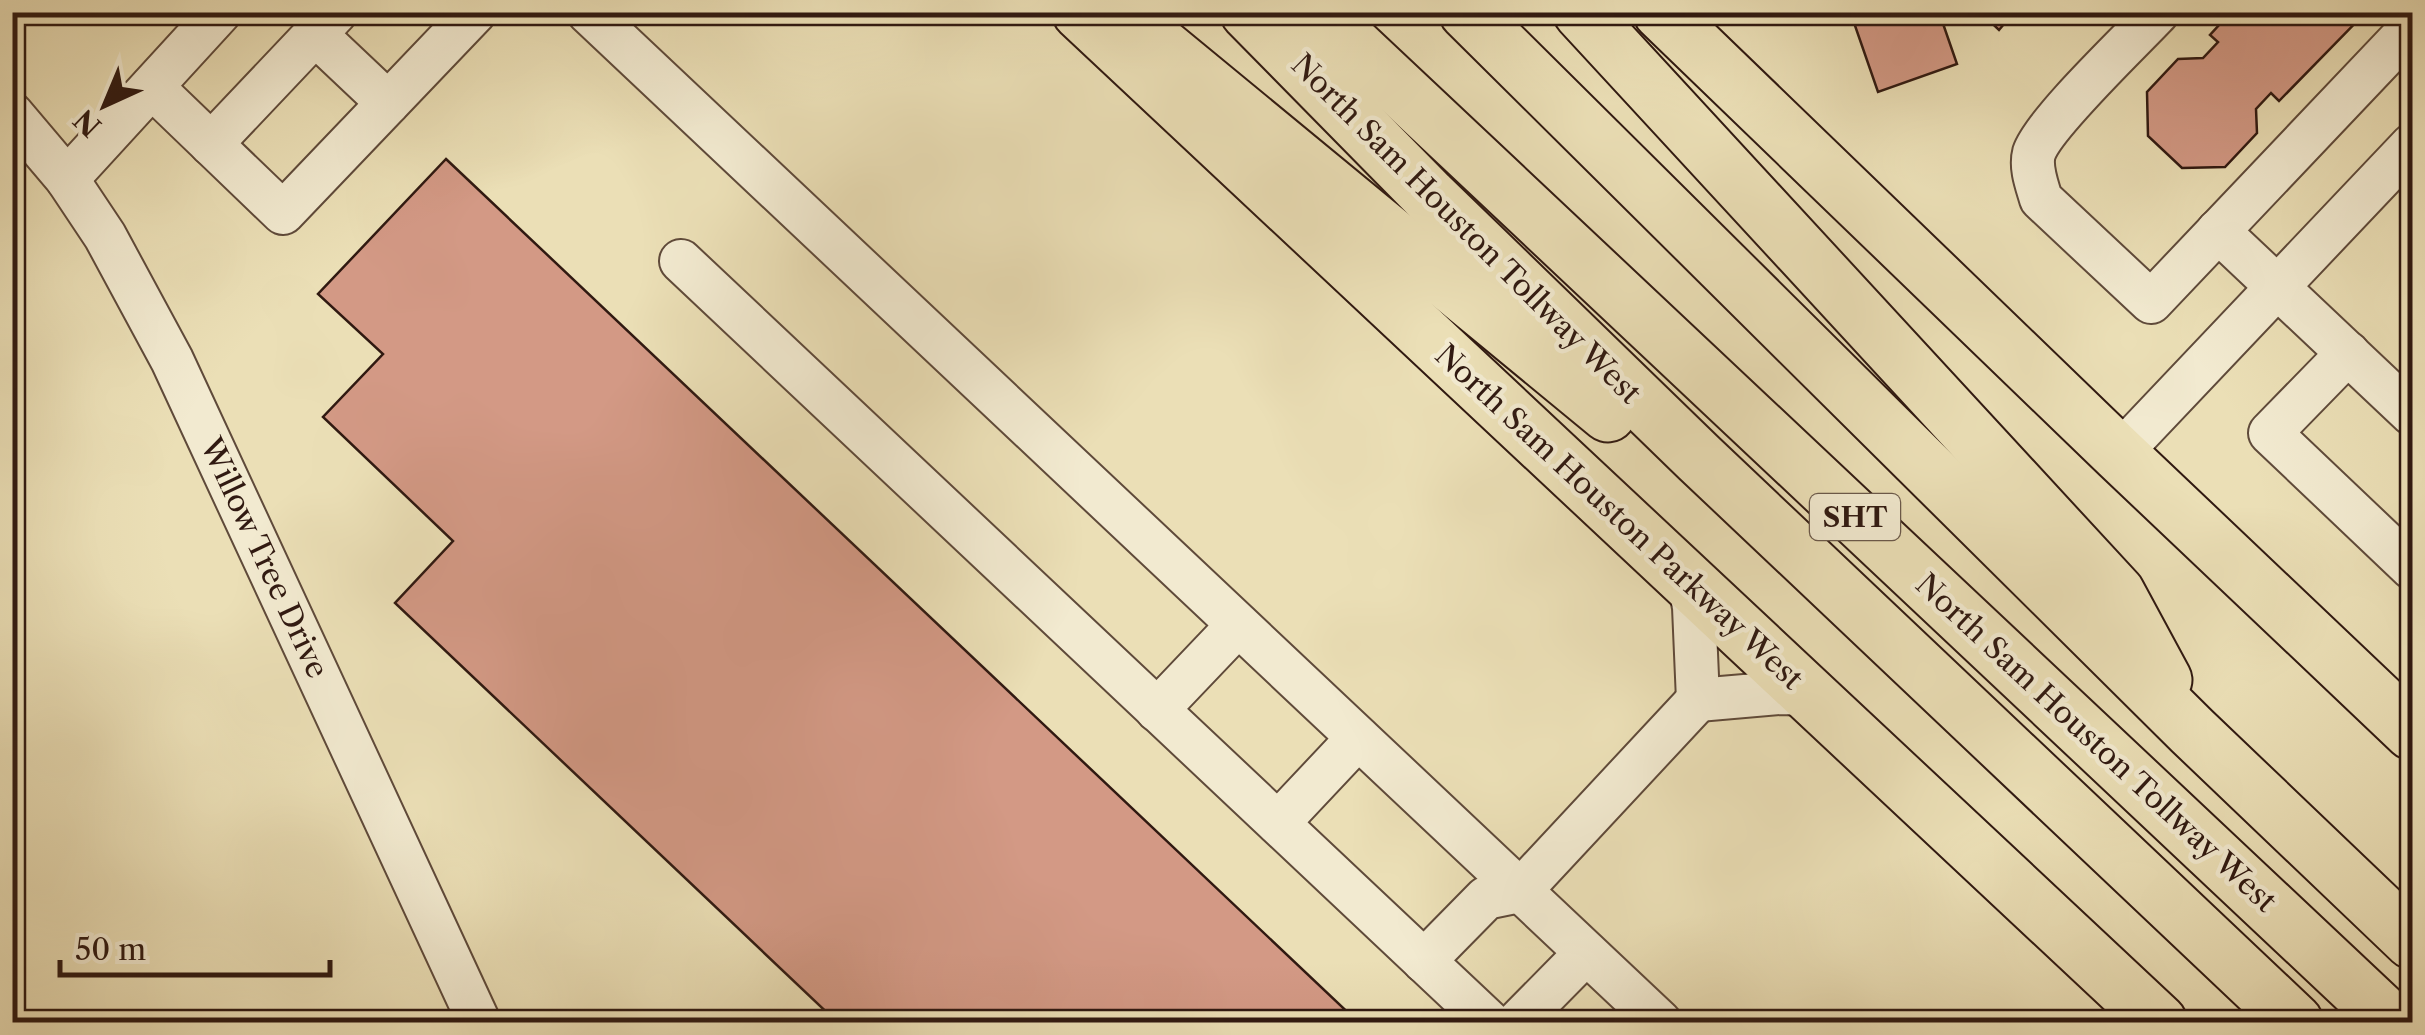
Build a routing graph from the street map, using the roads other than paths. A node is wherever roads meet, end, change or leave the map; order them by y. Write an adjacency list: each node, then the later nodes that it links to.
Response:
1 (220, 12): 14 (street)
2 (475, 12): 15 (street)
3 (588, 12): 28 (street)
4 (1080, 12): 27 (main road, North Sam Houston Parkway West)
5 (1120, 12): 30 (main road)
6 (1248, 12): 30 (main road, North Sam Houston Tollway West / SHT)
7 (1318, 12): 47 (main road, North Sam Houston Tollway West / SHT)
8 (1467, 12): 33 (main road, SHT)
9 (1581, 12): 33 (main road)
10 (1661, 12): 25 (main road)
11 (2158, 12): 20 (street)
12 (325, 23): 15 (street); 17 (street)
13 (2412, 27): 20 (street)
14 (152, 87): 17 (street); 19 (street)
15 (388, 103): 17 (street)
16 (12, 114): 19 (street, Willow Tree Drive)
17 (211, 144)
18 (2412, 145): 22 (street)
19 (67, 179): 42 (street, Willow Tree Drive)
20 (2218, 230): 22 (street)
21 (681, 260): 32 (street)
22 (2278, 287): 23 (street); 25 (street)
23 (2348, 353): 24 (street); 26 (street)
24 (2412, 414)
25 (2119, 454): 34 (main road)
26 (2412, 568)
27 (1689, 582): 29 (main road, North Sam Houston Parkway West); 31 (street)
28 (1238, 625): 32 (street); 35 (street)
29 (1808, 694): 31 (street); 45 (main road, North Sam Houston Parkway West)
30 (1949, 694): 46 (main road, North Sam Houston Tollway West / SHT)
31 (1698, 700): 37 (street)
32 (1157, 710): 36 (street)
33 (2192, 732): 38 (main road, SHT)
34 (2412, 732)
35 (1358, 738): 36 (street); 37 (street)
36 (1278, 823): 40 (street)
37 (1520, 891): 39 (street); 40 (street)
38 (2412, 940)
39 (1586, 953): 41 (street); 44 (street)
40 (1424, 961): 43 (street)
41 (1648, 1019)
42 (479, 1022)
43 (1489, 1022)
44 (1518, 1022)
45 (2159, 1022)
46 (2295, 1022)
47 (2392, 1022)

